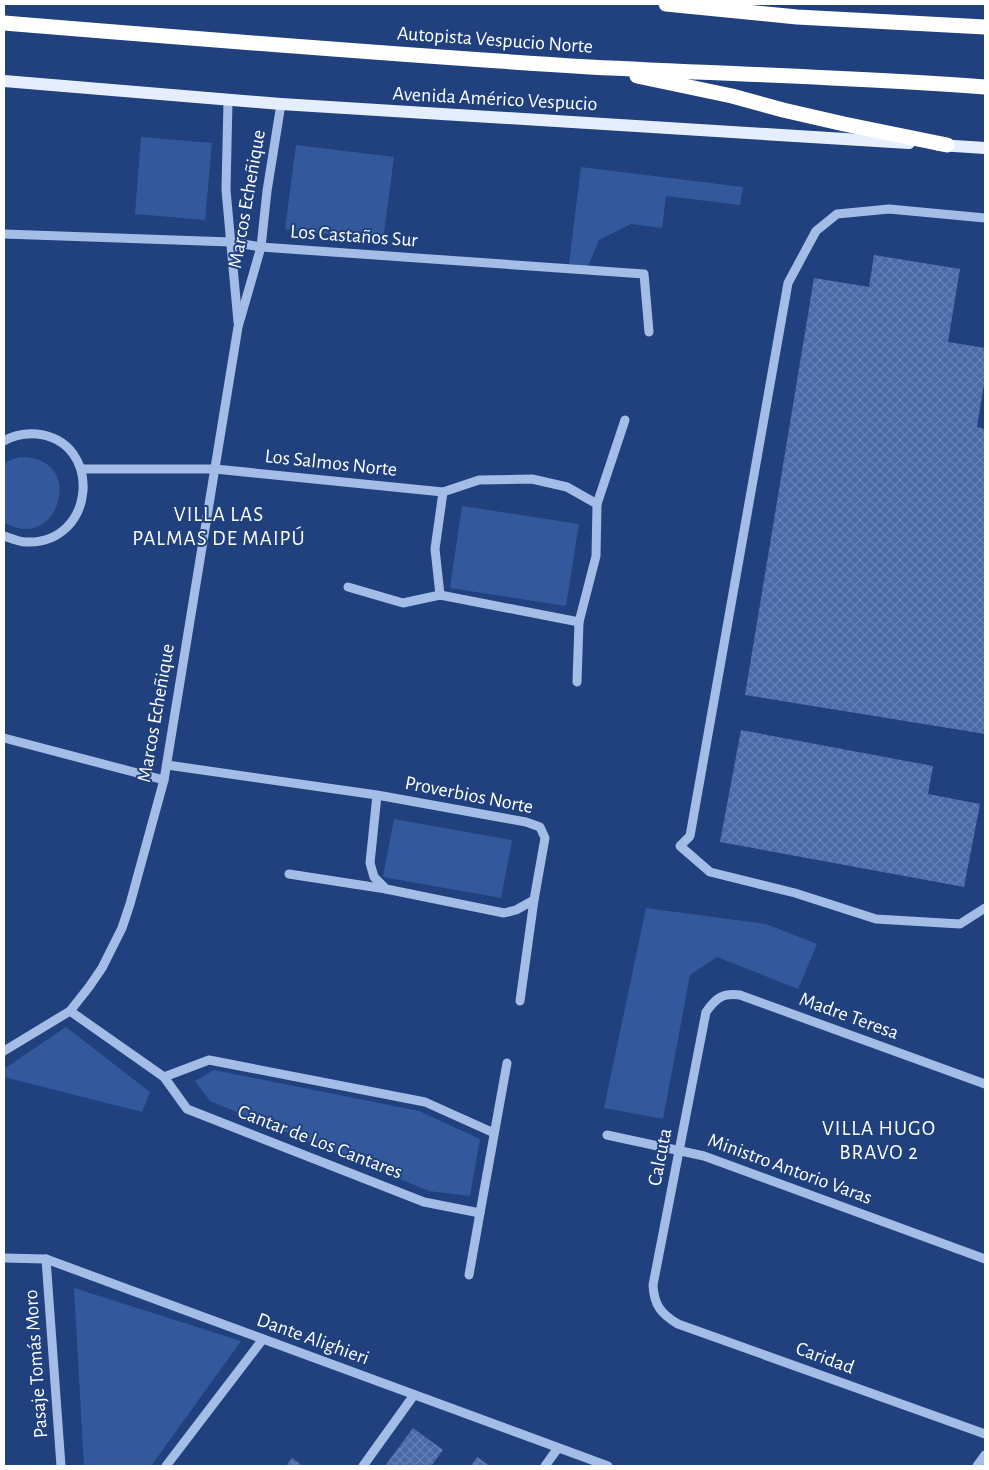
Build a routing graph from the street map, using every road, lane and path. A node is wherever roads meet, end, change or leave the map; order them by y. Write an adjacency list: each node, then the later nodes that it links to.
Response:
1 (666, 4): 3 (highway)
2 (4, 23): 4 (highway, Autopista Vespucio Norte)
3 (985, 27)
4 (591, 67): 6 (highway, Autopista Vespucio Norte); 9 (highway)
5 (4, 81): 7 (main road, Avenida Américo Vespucio)
6 (985, 87)
7 (228, 101): 8 (main road, Avenida Américo Vespucio); 13 (street, Marcos Echeñique)
8 (281, 104): 9 (main road, Avenida Américo Vespucio); 14 (street, Marcos Echeñique)
9 (947, 145): 10 (main road, Avenida Américo Vespucio)
10 (985, 148)
11 (985, 218): 35 (street)
12 (4, 234): 13 (street, Los Castaños Sur)
13 (231, 242): 14 (street, Los Castaños Sur); 15 (street, Marcos Echeñique)
14 (261, 246): 15 (street, Marcos Echeñique); 16 (street, Los Castaños Sur)
15 (238, 327): 20 (street, Marcos Echeñique)
16 (649, 332)
17 (625, 420): 22 (street)
18 (4, 441): 19 (street)
19 (81, 469): 20 (street, Los Salmos Norte); 23 (street)
20 (214, 469): 21 (street, Los Salmos Norte); 29 (street, Marcos Echeñique)
21 (443, 492): 22 (street, Los Salmos Norte); 25 (street)
22 (597, 504): 26 (street)
23 (4, 536)
24 (348, 587): 25 (street)
25 (440, 594): 26 (street)
26 (579, 622): 27 (street)
27 (577, 682)
28 (4, 738): 30 (street)
29 (167, 765): 30 (street, Marcos Echeñique); 31 (street, Proverbios Norte)
30 (164, 780): 37 (street, Marcos Echeñique)
31 (377, 795): 33 (street, Proverbios Norte); 34 (street, Proverbios Norte)
32 (289, 874): 33 (street)
33 (386, 889): 34 (street)
34 (534, 900): 36 (street, Proverbios Norte)
35 (985, 908)
36 (520, 1001)
37 (70, 1011): 39 (street, Marcos Echeñique); 41 (street, Cantar de Los Cantares)
38 (706, 1012): 42 (street, Madre Teresa); 45 (street, Calcuta)
39 (4, 1051)
40 (507, 1063): 43 (street)
41 (164, 1077): 43 (street); 46 (street, Cantar de Los Cantares)
42 (985, 1084)
43 (494, 1133): 46 (street)
44 (607, 1135): 45 (street, Ministro Antorio Varas)
45 (679, 1150): 49 (street, Ministro Antorio Varas); 51 (street, Calcuta)
46 (480, 1214): 50 (street)
47 (4, 1258): 48 (street, Dante Alighieri)
48 (46, 1259): 52 (street, Dante Alighieri); 57 (street, Pasaje Tomás Moro)
49 (985, 1259)
50 (469, 1274)
51 (658, 1307): 54 (street, Caridad)
52 (263, 1340): 53 (street, Dante Alighieri); 58 (street)
53 (414, 1395): 55 (street, Dante Alighieri); 59 (street)
54 (985, 1434)
55 (558, 1448): 60 (street); 61 (street, Dante Alighieri)
56 (985, 1455): 62 (street)
57 (61, 1466)
58 (166, 1466)
59 (362, 1466)
60 (545, 1466)
61 (608, 1466)
62 (977, 1466)

